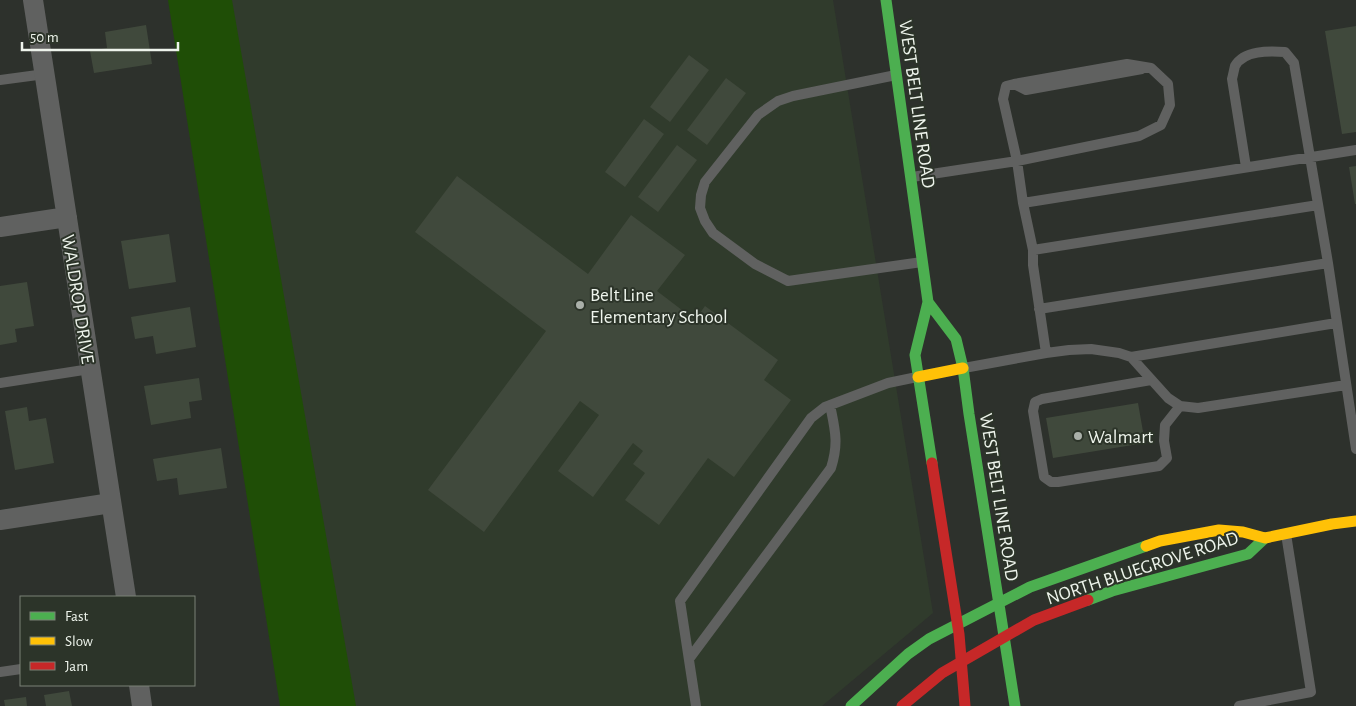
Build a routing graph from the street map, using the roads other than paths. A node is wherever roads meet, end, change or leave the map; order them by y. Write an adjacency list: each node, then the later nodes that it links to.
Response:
1 (33, 0): 3 (street, WALDROP DRIVE)
2 (886, 0): 4 (main road, WEST BELT LINE ROAD)
3 (45, 74): 5 (lane); 13 (street, WALDROP DRIVE)
4 (897, 75): 10 (main road, WEST BELT LINE ROAD); 16 (lane)
5 (0, 80)
6 (1356, 150): 7 (lane)
7 (1309, 157): 9 (lane); 9 (lane); 12 (lane)
8 (1017, 161): 8 (lane); 10 (lane); 11 (lane)
9 (1246, 167): 11 (lane)
10 (911, 177): 16 (main road, WEST BELT LINE ROAD)
11 (1023, 203): 15 (lane)
12 (1318, 205): 15 (lane); 17 (lane)
13 (67, 217): 14 (street); 23 (street, WALDROP DRIVE)
14 (0, 227)
15 (1032, 250): 19 (lane)
16 (923, 262): 18 (main road, WEST BELT LINE ROAD)
17 (1328, 263): 19 (lane); 20 (lane)
18 (928, 302): 24 (main road, WEST BELT LINE ROAD); 25 (main road, WEST BELT LINE ROAD)
19 (1039, 310): 21 (lane)
20 (1336, 323): 22 (lane); 28 (lane)
21 (1046, 353): 22 (lane); 24 (lane)
22 (1131, 358): 26 (lane)
23 (90, 368): 27 (lane); 33 (street, WALDROP DRIVE)
24 (963, 368): 25 (main road); 39 (main road, WEST BELT LINE ROAD)
25 (918, 377): 29 (lane); 40 (main road, WEST BELT LINE ROAD)
26 (1151, 380): 30 (lane); 30 (lane)
27 (0, 383)
28 (1346, 385): 30 (lane); 31 (lane)
29 (830, 405): 42 (lane); 42 (lane)
30 (1180, 406)
31 (1354, 423): 32 (lane)
32 (1356, 450)
33 (111, 503): 34 (street); 38 (street, WALDROP DRIVE)
34 (0, 520)
35 (1356, 521): 36 (main road, NORTH BLUEGROVE ROAD)
36 (1286, 534): 37 (main road, NORTH BLUEGROVE ROAD); 53 (lane)
37 (1265, 538): 39 (main road, NORTH BLUEGROVE ROAD); 41 (main road, NORTH BLUEGROVE ROAD)
38 (126, 596)
39 (999, 603): 40 (main road, NORTH BLUEGROVE ROAD); 41 (main road, WEST BELT LINE ROAD)
40 (958, 625): 43 (main road, WEST BELT LINE ROAD); 49 (main road, NORTH BLUEGROVE ROAD)
41 (1004, 637): 43 (main road, NORTH BLUEGROVE ROAD); 52 (main road, WEST BELT LINE ROAD)
42 (689, 659): 47 (lane)
43 (961, 662): 50 (main road, NORTH BLUEGROVE ROAD); 51 (main road, WEST BELT LINE ROAD)
44 (20, 669): 45 (lane)
45 (0, 672)
46 (139, 686): 48 (street)
47 (695, 702)
48 (142, 706)
49 (851, 706)
50 (902, 706)
51 (965, 706)
52 (1015, 706)
53 (1239, 706)

